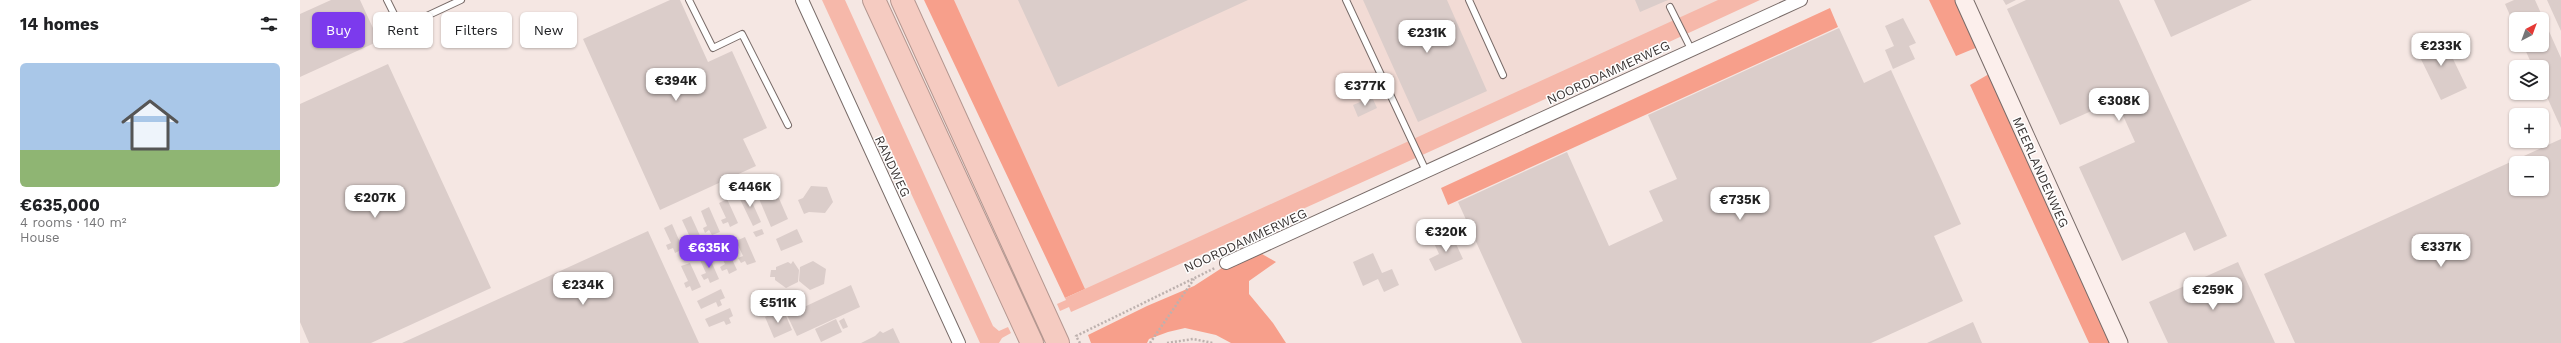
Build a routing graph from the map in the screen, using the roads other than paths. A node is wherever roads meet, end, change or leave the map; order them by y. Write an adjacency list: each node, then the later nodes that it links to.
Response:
1 (387, 0): 2 (lane)
2 (461, 0)
3 (689, 0): 14 (lane)
4 (802, 0): 18 (street, RANDWEG)
5 (874, 0): 19 (highway)
6 (902, 0): 17 (highway)
7 (1346, 0): 15 (lane)
8 (1469, 0): 13 (lane)
9 (1802, 0): 12 (street, NOORDDAMMERWEG)
10 (1964, 0): 20 (street, MEERLANDENWEG)
11 (1670, 9): 12 (lane)
12 (1689, 46): 15 (street, NOORDDAMMERWEG)
13 (1503, 74)
14 (788, 125)
15 (1425, 168): 16 (street, NOORDDAMMERWEG)
16 (1226, 263)
17 (1067, 339)
18 (959, 343)
19 (1032, 343)
20 (2119, 343)

